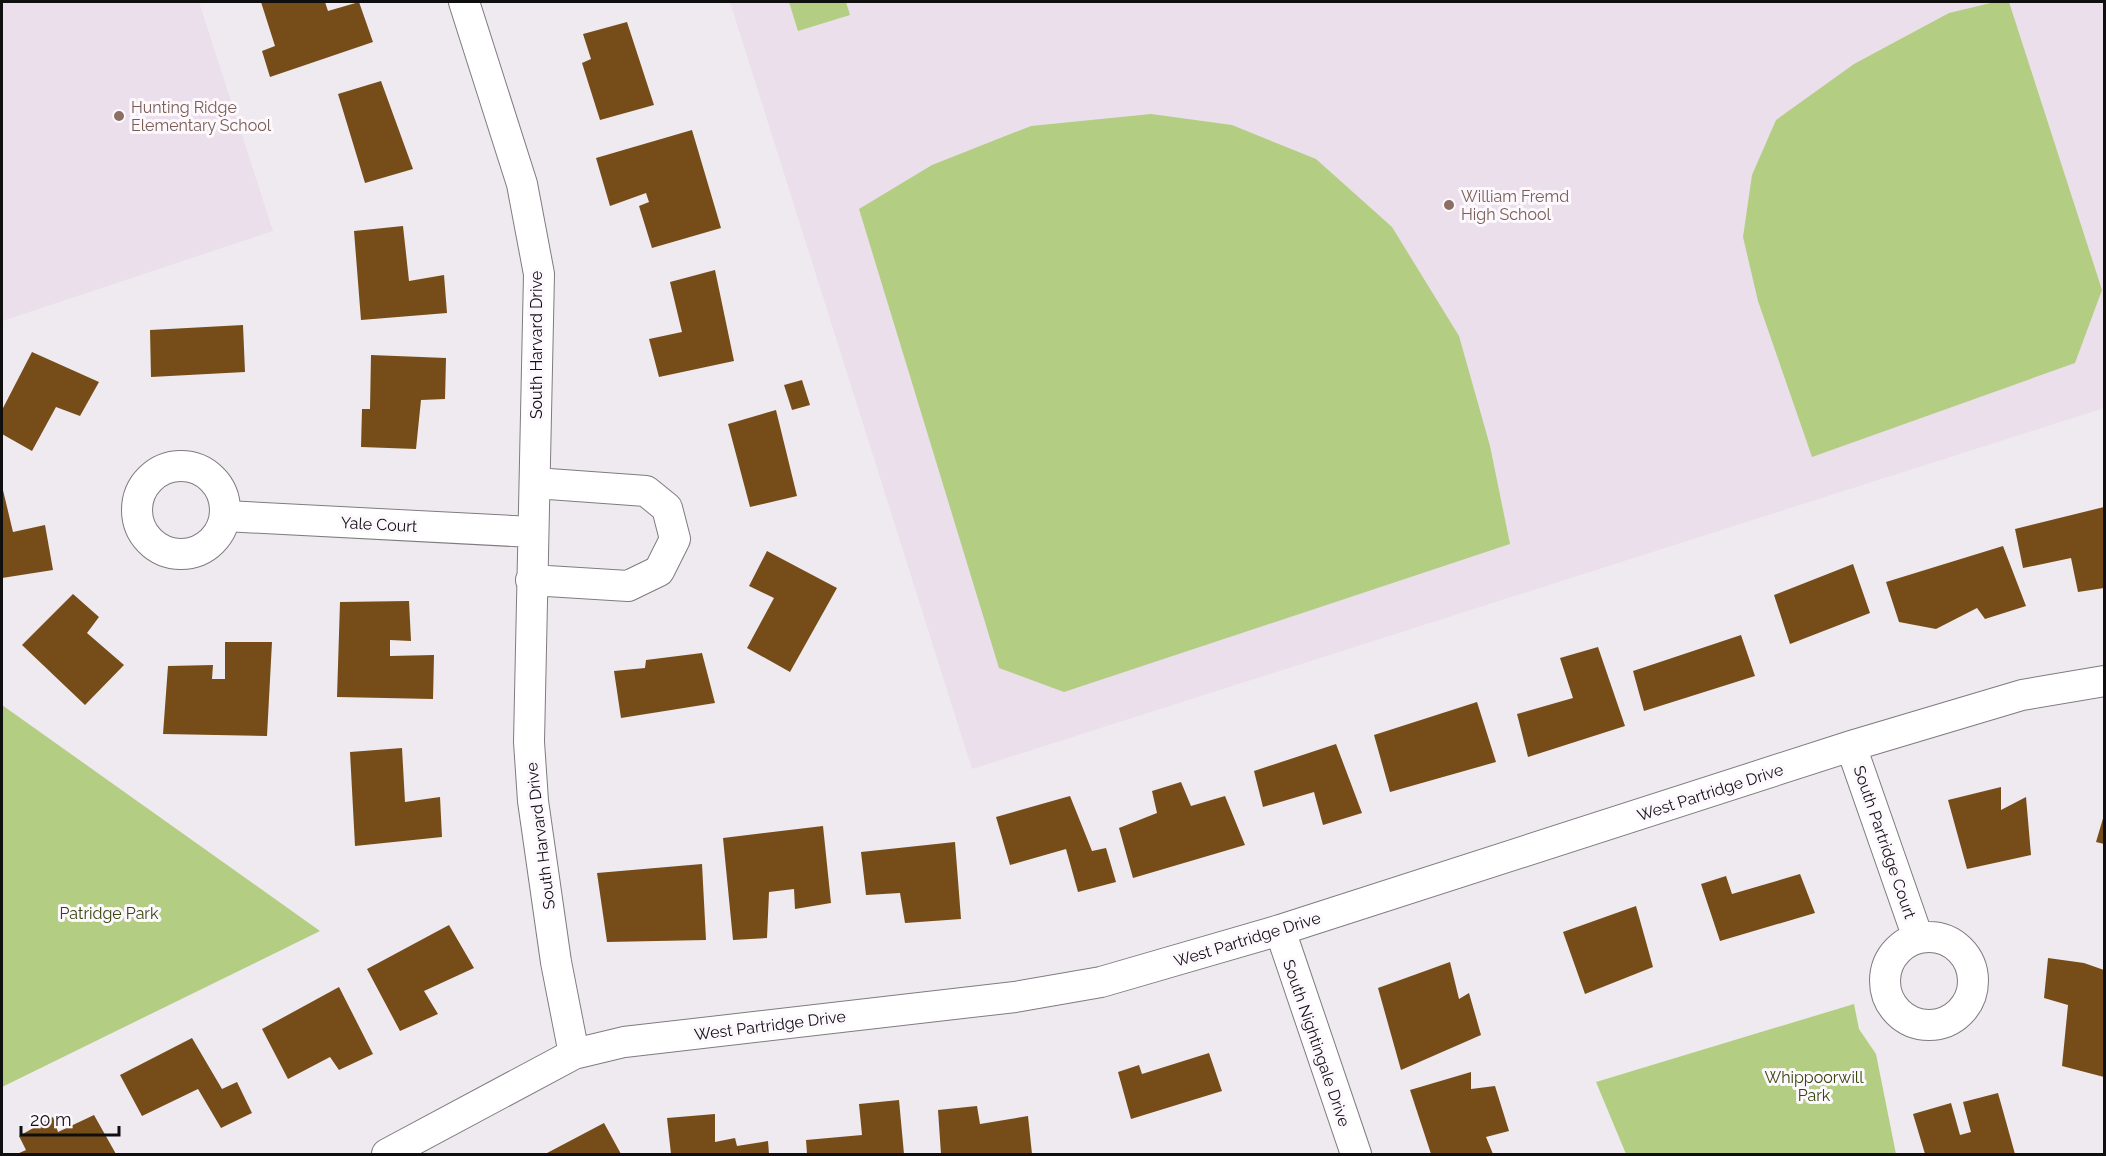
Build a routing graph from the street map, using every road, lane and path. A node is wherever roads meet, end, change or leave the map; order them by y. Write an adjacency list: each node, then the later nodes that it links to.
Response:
1 (464, 2): 2 (street, South Harvard Drive)
2 (535, 483): 4 (street, South Harvard Drive); 5 (street)
3 (225, 516): 4 (street, Yale Court)
4 (532, 532): 5 (street, South Harvard Drive)
5 (531, 580): 10 (street, South Harvard Drive)
6 (2104, 681): 7 (street, West Partridge Drive)
7 (1851, 746): 8 (street, West Partridge Drive); 9 (street, South Partridge Court)
8 (1280, 930): 10 (street, West Partridge Drive); 12 (street, South Nightingale Drive)
9 (1918, 938)
10 (574, 1054): 11 (street, West Partridge Drive)
11 (387, 1155)
12 (1356, 1155)

